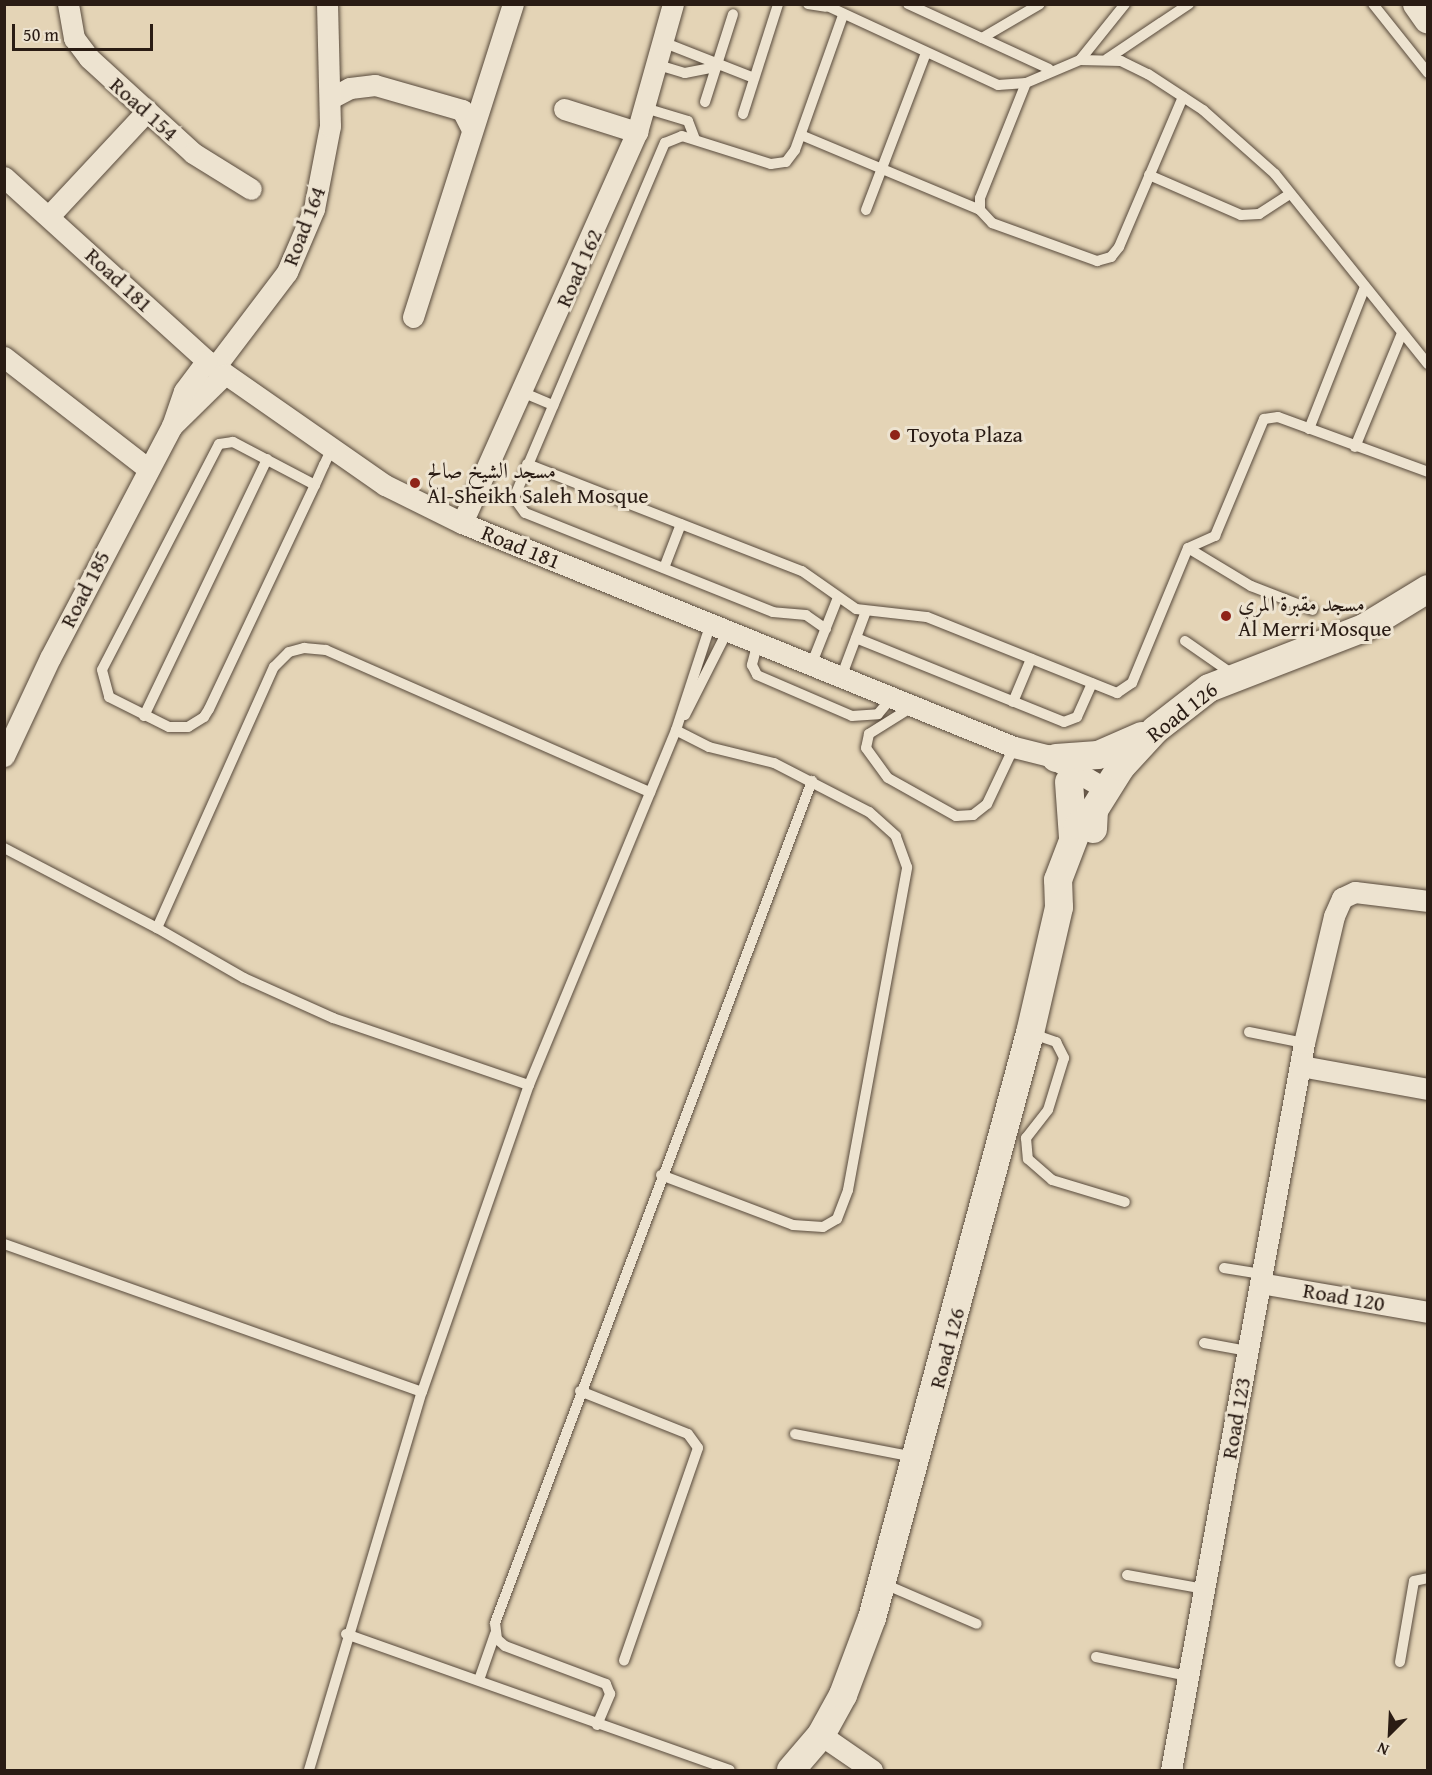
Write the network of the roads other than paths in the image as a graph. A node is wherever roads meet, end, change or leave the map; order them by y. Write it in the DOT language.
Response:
graph roads {
  1 [pos="68,4"];
  2 [pos="327,4"];
  3 [pos="513,4"];
  4 [pos="673,4"];
  5 [pos="778,4"];
  6 [pos="808,4"];
  7 [pos="908,4"];
  8 [pos="1040,4"];
  9 [pos="1125,4"];
  10 [pos="1189,4"];
  11 [pos="1373,4"];
  12 [pos="1417,4"];
  13 [pos="825,6"];
  14 [pos="733,14"];
  15 [pos="843,15"];
  16 [pos="1428,20"];
  17 [pos="982,38"];
  18 [pos="659,40"];
  19 [pos="926,53"];
  20 [pos="1107,58"];
  21 [pos="1080,60"];
  22 [pos="655,64"];
  23 [pos="716,67"];
  24 [pos="1049,69"];
  25 [pos="1428,73"];
  26 [pos="754,78"];
  27 [pos="1026,83"];
  28 [pos="1183,97"];
  29 [pos="331,98"];
  30 [pos="705,102"];
  31 [pos="645,108"];
  32 [pos="564,109"];
  33 [pos="147,111"];
  34 [pos="743,114"];
  35 [pos="472,130"];
  36 [pos="637,132"];
  37 [pos="801,135"];
  38 [pos="695,139"];
  39 [pos="882,169"];
  40 [pos="1149,175"];
  41 [pos="4,177"];
  42 [pos="251,189"];
  43 [pos="1290,194"];
  44 [pos="866,210"];
  45 [pos="980,210"];
  46 [pos="49,216"];
  47 [pos="1365,287"];
  48 [pos="413,317"];
  49 [pos="1402,333"];
  50 [pos="4,357"];
  51 [pos="1428,364"];
  52 [pos="216,367"];
  53 [pos="522,392"];
  54 [pos="552,405"];
  55 [pos="1309,429"];
  56 [pos="1355,447"];
  57 [pos="332,448"];
  58 [pos="267,459"];
  59 [pos="527,464"];
  60 [pos="147,468"];
  61 [pos="1428,472"];
  62 [pos="315,485"];
  63 [pos="462,523"];
  64 [pos="681,524"];
  65 [pos="1188,548"];
  66 [pos="664,568"];
  67 [pos="1428,589"];
  68 [pos="837,600"];
  69 [pos="1313,610"];
  70 [pos="866,611"];
  71 [pos="720,626"];
  72 [pos="826,629"];
  73 [pos="856,638"];
  74 [pos="1185,641"];
  75 [pos="758,642"];
  76 [pos="1031,659"];
  77 [pos="812,663"];
  78 [pos="842,675"];
  79 [pos="1234,675"];
  80 [pos="1092,683"];
  81 [pos="893,696"];
  82 [pos="1013,702"];
  83 [pos="915,705"];
  84 [pos="144,716"];
  85 [pos="676,730"];
  86 [pos="1155,730"];
  87 [pos="1014,747"];
  88 [pos="4,756"];
  89 [pos="1062,770"];
  90 [pos="812,781"];
  91 [pos="650,792"];
  92 [pos="1099,800"];
  93 [pos="1073,838"];
  94 [pos="4,848"];
  95 [pos="1428,901"];
  96 [pos="1059,907"];
  97 [pos="157,928"];
  98 [pos="1249,1032"];
  99 [pos="1030,1034"];
  100 [pos="1304,1043"];
  101 [pos="1301,1066"];
  102 [pos="529,1085"];
  103 [pos="1428,1089"];
  104 [pos="661,1175"];
  105 [pos="1125,1202"];
  106 [pos="4,1244"];
  107 [pos="1224,1268"];
  108 [pos="1261,1278"];
  109 [pos="1428,1312"];
  110 [pos="1204,1343"];
  111 [pos="1248,1351"];
  112 [pos="580,1391"];
  113 [pos="422,1392"];
  114 [pos="795,1434"];
  115 [pos="917,1458"];
  116 [pos="1127,1575"];
  117 [pos="1428,1578"];
  118 [pos="882,1583"];
  119 [pos="1204,1589"];
  120 [pos="977,1624"];
  121 [pos="346,1634"];
  122 [pos="495,1634"];
  123 [pos="1096,1657"];
  124 [pos="624,1661"];
  125 [pos="1400,1662"];
  126 [pos="1188,1676"];
  127 [pos="479,1680"];
  128 [pos="597,1725"];
  129 [pos="821,1735"];
  130 [pos="720,1769"];
  131 [pos="309,1770"];
  132 [pos="730,1770"];
  133 [pos="791,1770"];
  134 [pos="872,1770"];
  135 [pos="1171,1770"];
  1 -- 33 [label="street, Road 154"];
  2 -- 29 [label="street, Road 164"];
  3 -- 35 [label="street"];
  4 -- 18 [label="street, Road 162"];
  5 -- 26 [label="lane"];
  6 -- 13 [label="lane"];
  7 -- 17 [label="lane"];
  8 -- 17 [label="lane"];
  9 -- 21 [label="lane"];
  10 -- 20 [label="lane"];
  11 -- 25 [label="lane"];
  12 -- 16 [label="street"];
  13 -- 15 [label="lane"];
  14 -- 23 [label="lane"];
  15 -- 19 [label="lane"];
  15 -- 37 [label="lane"];
  17 -- 24 [label="lane"];
  18 -- 22 [label="street, Road 162"];
  18 -- 23 [label="lane"];
  19 -- 27 [label="lane"];
  19 -- 39 [label="lane"];
  20 -- 21 [label="lane"];
  20 -- 28 [label="lane"];
  21 -- 24 [label="lane"];
  22 -- 23 [label="lane"];
  22 -- 31 [label="street, Road 162"];
  23 -- 26 [label="lane"];
  23 -- 30 [label="lane"];
  24 -- 27 [label="lane"];
  26 -- 34 [label="lane"];
  27 -- 45 [label="lane"];
  28 -- 40 [label="lane"];
  28 -- 43 [label="lane"];
  29 -- 35 [label="street"];
  29 -- 52 [label="street, Road 164"];
  31 -- 36 [label="street, Road 162"];
  31 -- 38 [label="lane"];
  32 -- 36 [label="street"];
  33 -- 42 [label="street, Road 154"];
  33 -- 46 [label="street"];
  35 -- 48 [label="street"];
  36 -- 53 [label="street, Road 162"];
  37 -- 38 [label="lane"];
  37 -- 39 [label="lane"];
  38 -- 54 [label="lane"];
  39 -- 44 [label="lane"];
  39 -- 45 [label="lane"];
  40 -- 43 [label="lane"];
  40 -- 45 [label="lane"];
  41 -- 46 [label="street, Road 181"];
  43 -- 47 [label="lane"];
  46 -- 52 [label="street, Road 181"];
  47 -- 49 [label="lane"];
  47 -- 55 [label="lane"];
  49 -- 51 [label="lane"];
  49 -- 56 [label="lane"];
  50 -- 60 [label="street"];
  52 -- 57 [label="street, Road 181"];
  52 -- 60 [label="street, Road 185"];
  53 -- 54 [label="lane"];
  53 -- 63 [label="street, Road 162"];
  54 -- 59 [label="lane"];
  55 -- 56 [label="lane"];
  55 -- 65 [label="lane"];
  56 -- 61 [label="lane"];
  57 -- 62 [label="lane"];
  57 -- 63 [label="street, Road 181"];
  58 -- 62 [label="lane"];
  58 -- 84 [label="lane"];
  58 -- 84 [label="lane"];
  59 -- 64 [label="lane"];
  59 -- 66 [label="lane"];
  60 -- 88 [label="street, Road 185"];
  62 -- 84 [label="lane"];
  63 -- 71 [label="street, Road 181"];
  64 -- 66 [label="lane"];
  64 -- 68 [label="lane"];
  65 -- 69 [label="lane"];
  65 -- 80 [label="lane"];
  66 -- 72 [label="lane"];
  67 -- 79 [label="street, Road 126"];
  68 -- 70 [label="lane"];
  68 -- 72 [label="lane"];
  70 -- 73 [label="lane"];
  70 -- 76 [label="lane"];
  71 -- 75 [label="street, Road 181"];
  71 -- 85 [label="lane"];
  71 -- 85 [label="lane"];
  72 -- 77 [label="lane"];
  73 -- 78 [label="lane"];
  73 -- 82 [label="lane"];
  74 -- 79 [label="lane"];
  75 -- 77 [label="street, Road 181"];
  75 -- 81 [label="lane"];
  76 -- 80 [label="lane"];
  76 -- 82 [label="lane"];
  77 -- 78 [label="street, Road 181"];
  78 -- 81 [label="street, Road 181"];
  79 -- 86 [label="street, Road 126"];
  80 -- 82 [label="lane"];
  81 -- 83 [label="street, Road 181"];
  83 -- 87 [label="street, Road 181"];
  83 -- 87 [label="lane"];
  85 -- 90 [label="lane"];
  85 -- 91 [label="lane"];
  86 -- 89 [label="street"];
  86 -- 92 [label="street, Road 126"];
  87 -- 89 [label="street, Road 181"];
  89 -- 92 [label="street, Road 181"];
  89 -- 93 [label="street"];
  90 -- 104 [label="lane"];
  90 -- 104 [label="lane"];
  91 -- 97 [label="lane"];
  91 -- 102 [label="lane"];
  92 -- 93 [label="street, Road 126"];
  92 -- 96 [label="street, Road 126"];
  93 -- 96 [label="street, Road 126"];
  94 -- 97 [label="lane"];
  95 -- 100 [label="street, Road 123"];
  96 -- 99 [label="street, Road 126"];
  97 -- 102 [label="lane"];
  98 -- 100 [label="lane"];
  99 -- 105 [label="lane"];
  99 -- 115 [label="street, Road 126"];
  100 -- 101 [label="street, Road 123"];
  101 -- 103 [label="street"];
  101 -- 108 [label="street, Road 123"];
  102 -- 113 [label="lane"];
  104 -- 112 [label="lane"];
  106 -- 113 [label="lane"];
  107 -- 108 [label="lane"];
  108 -- 109 [label="street, Road 120"];
  108 -- 111 [label="street, Road 123"];
  110 -- 111 [label="lane"];
  111 -- 119 [label="street, Road 123"];
  112 -- 122 [label="lane"];
  112 -- 124 [label="lane"];
  113 -- 121 [label="lane"];
  114 -- 115 [label="lane"];
  115 -- 118 [label="street, Road 126"];
  116 -- 119 [label="lane"];
  117 -- 125 [label="lane"];
  118 -- 120 [label="lane"];
  118 -- 129 [label="street, Road 126"];
  119 -- 126 [label="street, Road 123"];
  121 -- 127 [label="lane"];
  121 -- 131 [label="lane"];
  122 -- 127 [label="lane"];
  122 -- 128 [label="lane"];
  123 -- 126 [label="lane"];
  126 -- 135 [label="street, Road 123"];
  127 -- 128 [label="lane"];
  128 -- 130 [label="lane"];
  129 -- 133 [label="street, Road 126"];
  129 -- 134 [label="street"];
  130 -- 132 [label="lane"];
}
